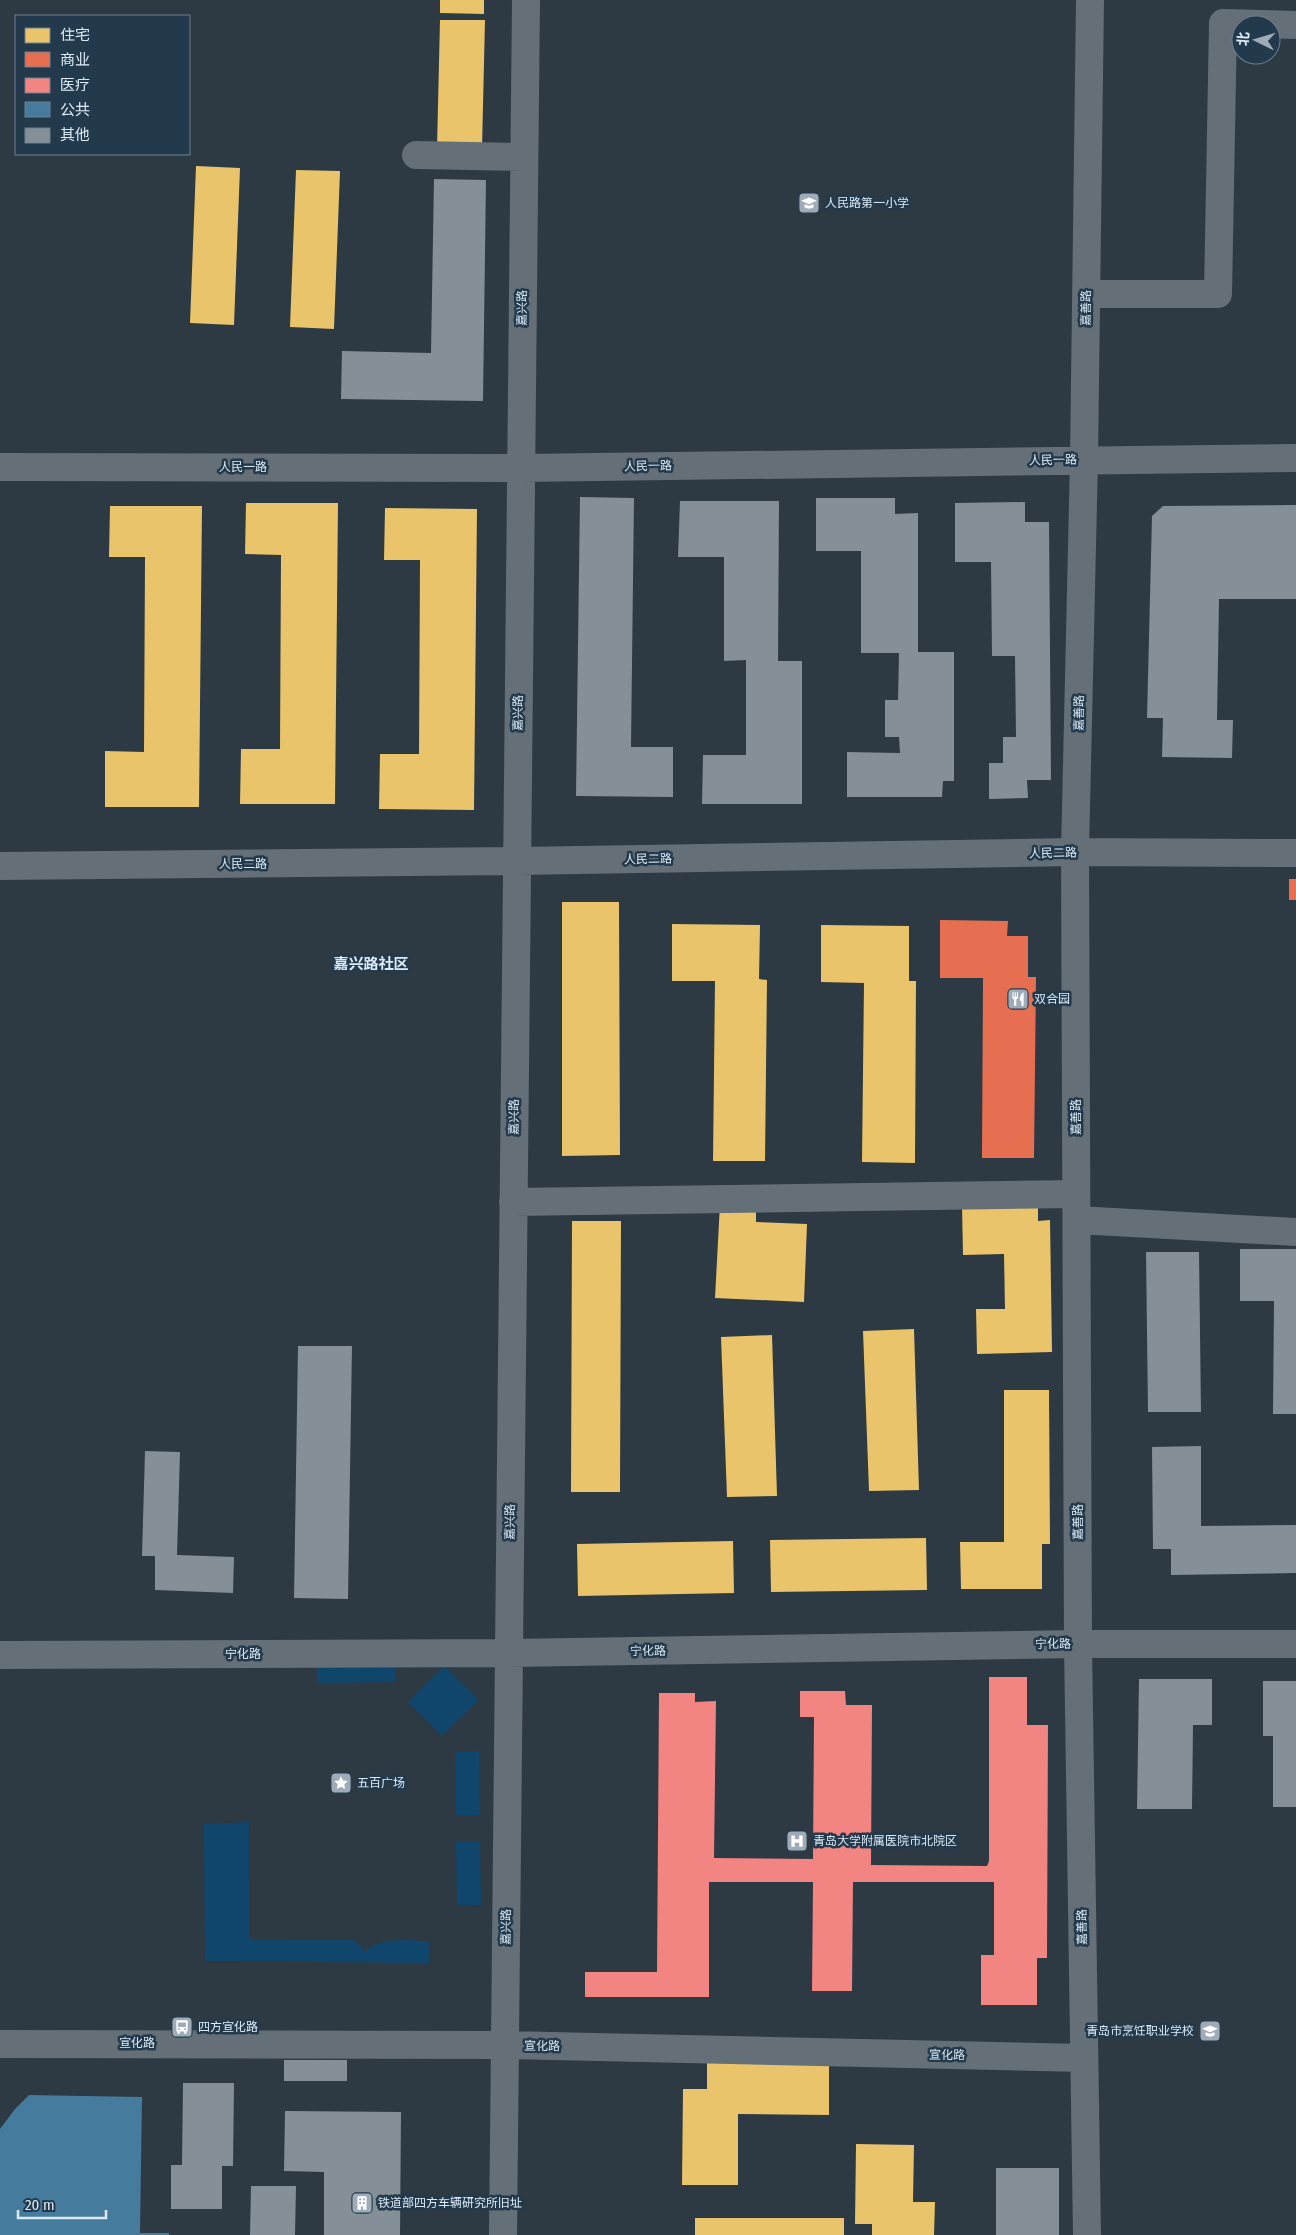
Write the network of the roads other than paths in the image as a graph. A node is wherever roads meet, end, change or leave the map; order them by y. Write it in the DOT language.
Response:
graph roads {
  1 [pos="526,0"];
  2 [pos="1090,0"];
  3 [pos="1296,25"];
  4 [pos="416,156"];
  5 [pos="524,157"];
  6 [pos="1086,294"];
  7 [pos="1296,458"];
  8 [pos="1084,459"];
  9 [pos="0,467"];
  10 [pos="521,468"];
  11 [pos="1075,852"];
  12 [pos="1296,853"];
  13 [pos="517,861"];
  14 [pos="0,866"];
  15 [pos="513,1202"];
  16 [pos="1076,1207"];
  17 [pos="1296,1232"];
  18 [pos="1078,1644"];
  19 [pos="1296,1644"];
  20 [pos="509,1653"];
  21 [pos="0,1655"];
  22 [pos="0,2044"];
  23 [pos="505,2045"];
  24 [pos="1084,2058"];
  25 [pos="503,2235"];
  26 [pos="1087,2235"];
  1 -- 5 [label="street, 嘉兴路"];
  2 -- 6 [label="street, 嘉善路"];
  3 -- 6 [label="street"];
  4 -- 5 [label="street"];
  5 -- 10 [label="street, 嘉兴路"];
  6 -- 8 [label="street, 嘉善路"];
  7 -- 8 [label="street, 人民一路"];
  8 -- 10 [label="street, 人民一路"];
  8 -- 11 [label="street, 嘉善路"];
  9 -- 10 [label="street, 人民一路"];
  10 -- 13 [label="street, 嘉兴路"];
  11 -- 12 [label="street, 人民二路"];
  11 -- 13 [label="street, 人民二路"];
  11 -- 16 [label="street, 嘉善路"];
  13 -- 14 [label="street, 人民二路"];
  13 -- 15 [label="street, 嘉兴路"];
  15 -- 16 [label="street"];
  15 -- 20 [label="street, 嘉兴路"];
  16 -- 17 [label="street"];
  16 -- 18 [label="street, 嘉善路"];
  18 -- 19 [label="street, 宁化路"];
  18 -- 20 [label="street, 宁化路"];
  18 -- 24 [label="street, 嘉善路"];
  20 -- 21 [label="street, 宁化路"];
  20 -- 23 [label="street, 嘉兴路"];
  22 -- 23 [label="street, 宣化路"];
  23 -- 24 [label="street, 宣化路"];
  23 -- 25 [label="street, 嘉兴路"];
  24 -- 26 [label="street, 嘉善路"];
}
